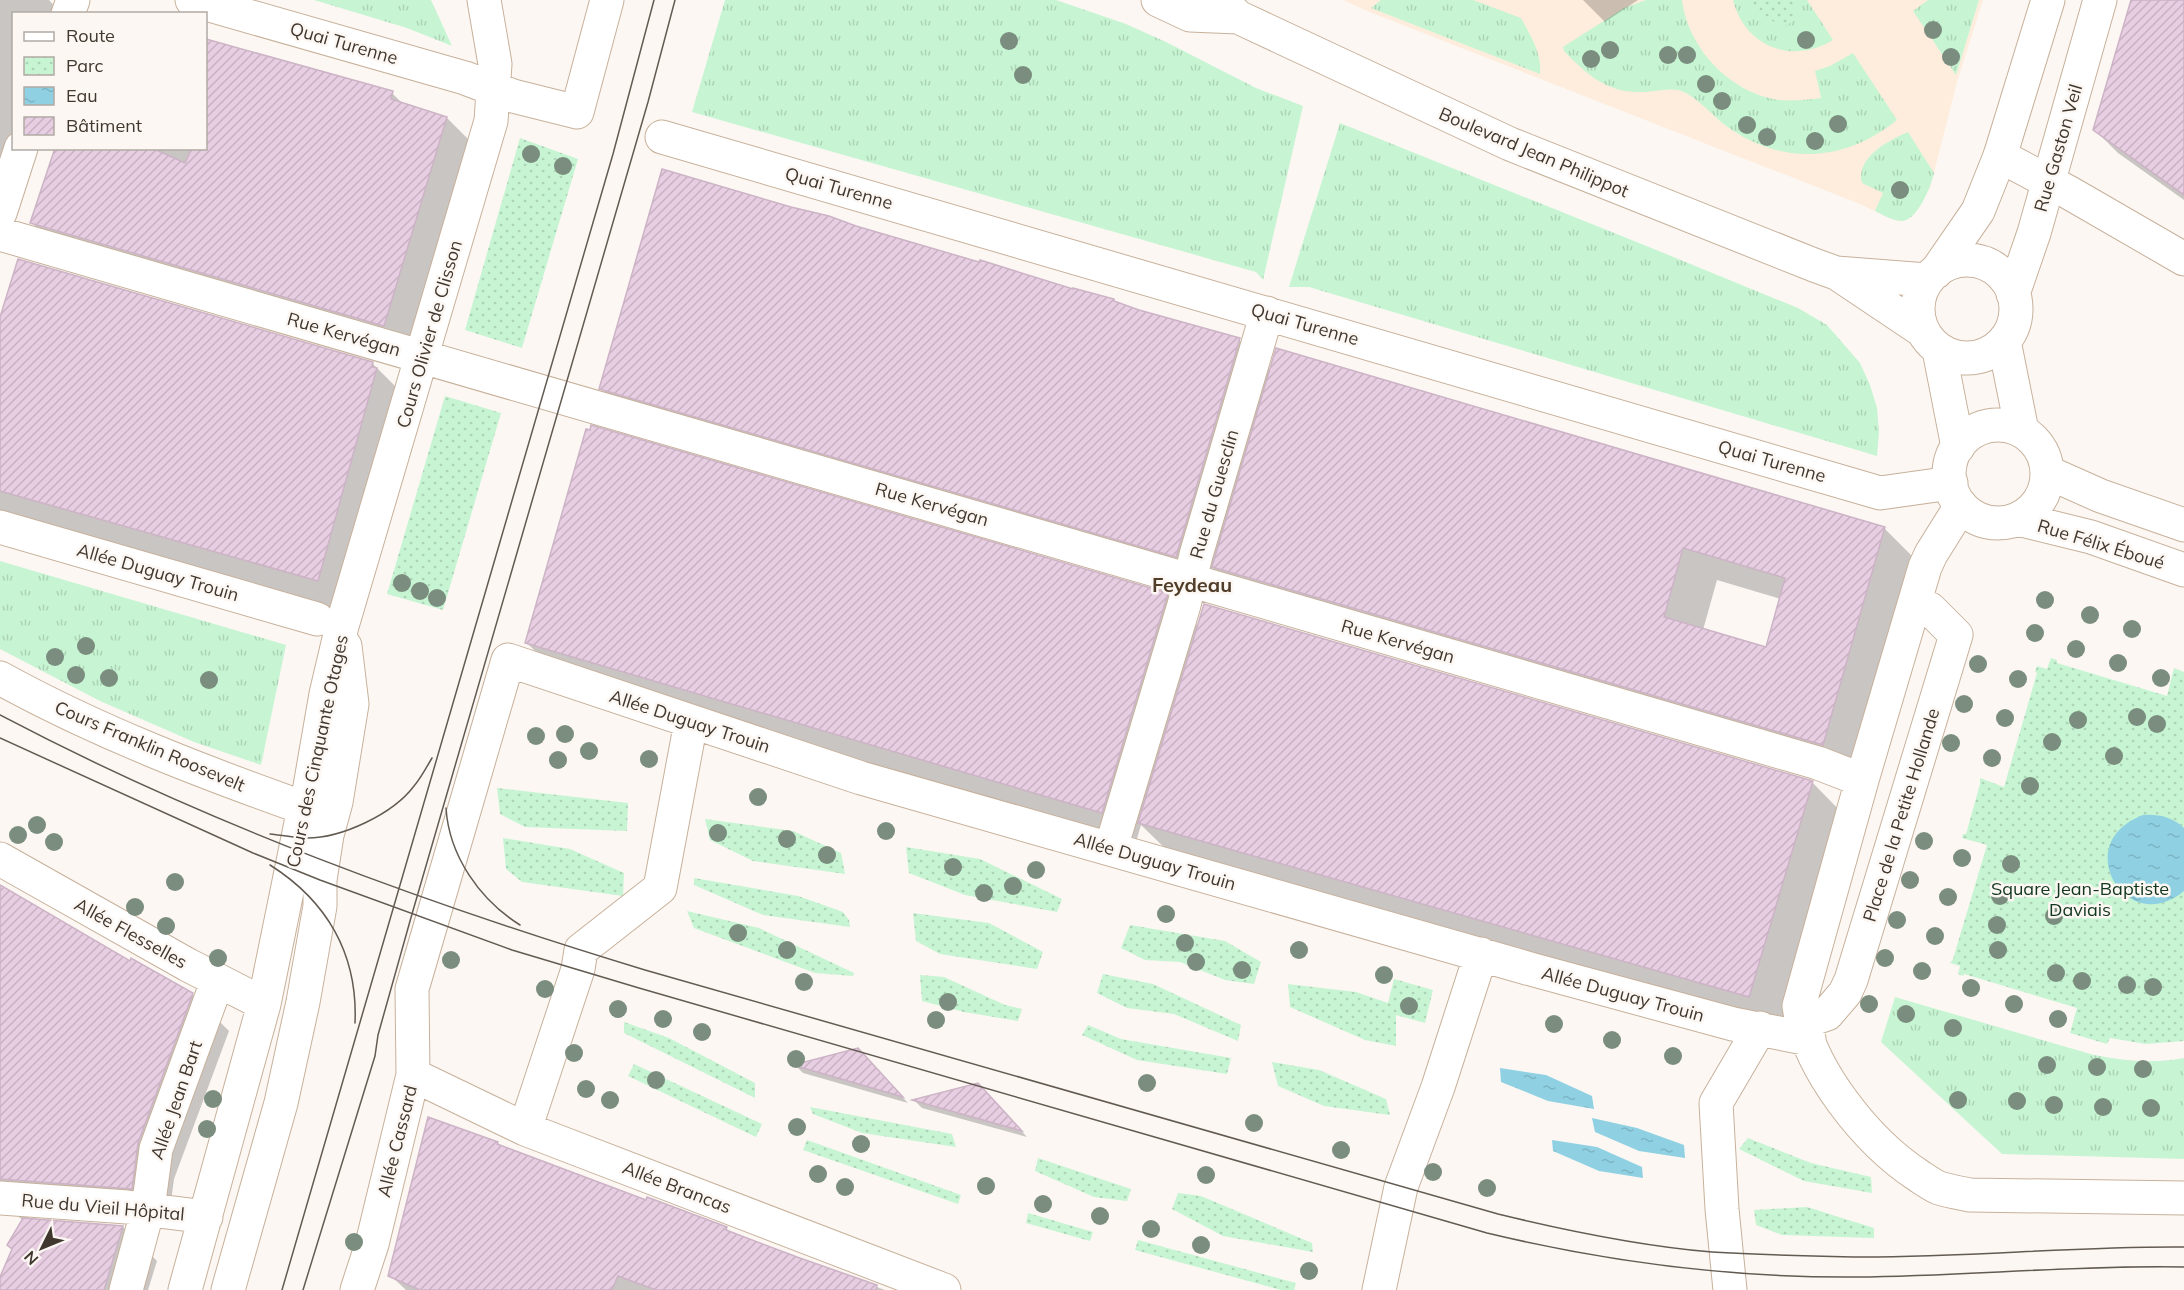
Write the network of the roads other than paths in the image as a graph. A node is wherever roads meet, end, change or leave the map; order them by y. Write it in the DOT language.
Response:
graph roads {
  1 [pos="192,0"];
  2 [pos="466,0"];
  3 [pos="484,0"];
  4 [pos="607,0"];
  5 [pos="1158,0"];
  6 [pos="2048,0"];
  7 [pos="2100,0"];
  8 [pos="1229,9"];
  9 [pos="491,39"];
  10 [pos="494,89"];
  11 [pos="662,137"];
  12 [pos="20,150"];
  13 [pos="2000,156"];
  14 [pos="2049,182"];
  15 [pos="0,213"];
  16 [pos="0,234"];
  17 [pos="2184,259"];
  18 [pos="1836,273"];
  19 [pos="1932,276"];
  20 [pos="2013,294"];
  21 [pos="1267,313"];
  22 [pos="1931,340"];
  23 [pos="2004,341"];
  24 [pos="422,356"];
  25 [pos="2022,431"];
  26 [pos="1958,447"];
  27 [pos="2047,472"];
  28 [pos="1956,494"];
  29 [pos="2018,519"];
  30 [pos="2184,525"];
  31 [pos="0,527"];
  32 [pos="2184,570"];
  33 [pos="1190,580"];
  34 [pos="1915,602"];
  35 [pos="329,622"];
  36 [pos="0,678"];
  37 [pos="691,722"];
  38 [pos="1862,780"];
  39 [pos="304,808"];
  40 [pos="1111,848"];
  41 [pos="0,859"];
  42 [pos="1481,954"];
  43 [pos="218,981"];
  44 [pos="412,989"];
  45 [pos="264,1004"];
  46 [pos="1760,1029"];
  47 [pos="1805,1031"];
  48 [pos="413,1075"];
  49 [pos="525,1129"];
  50 [pos="0,1198"];
  51 [pos="2184,1198"];
  52 [pos="147,1209"];
  53 [pos="206,1217"];
  54 [pos="126,1290"];
  55 [pos="185,1290"];
  56 [pos="228,1290"];
  57 [pos="357,1290"];
  58 [pos="944,1290"];
  59 [pos="1379,1290"];
  60 [pos="1730,1290"];
  1 -- 10 [label="street, Quai Turenne"];
  2 -- 9 [label="street, Cours Olivier de Clisson"];
  3 -- 9 [label="street, Cours Olivier de Clisson"];
  4 -- 10 [label="street, Quai Turenne"];
  5 -- 8 [label="street, Boulevard Jean Philippot"];
  6 -- 13 [label="street"];
  7 -- 14 [label="street, Rue Gaston Veil"];
  8 -- 18 [label="street, Boulevard Jean Philippot"];
  9 -- 10 [label="street, Cours Olivier de Clisson"];
  10 -- 24 [label="street, Cours Olivier de Clisson"];
  11 -- 21 [label="street, Quai Turenne"];
  12 -- 15 [label="street"];
  13 -- 14 [label="street"];
  13 -- 19 [label="street"];
  14 -- 17 [label="street"];
  14 -- 20 [label="street, Rue Gaston Veil"];
  16 -- 24 [label="street, Rue Kervégan"];
  18 -- 19 [label="street, Boulevard Jean Philippot"];
  18 -- 22 [label="street, Boulevard Jean Philippot"];
  19 -- 20 [label="street"];
  19 -- 22 [label="street"];
  20 -- 23 [label="street"];
  21 -- 28 [label="street, Quai Turenne"];
  21 -- 33 [label="street, Rue du Guesclin"];
  22 -- 23 [label="street"];
  22 -- 26 [label="street"];
  23 -- 25 [label="street"];
  24 -- 33 [label="street, Rue Kervégan"];
  24 -- 35 [label="street, Cours Olivier de Clisson"];
  25 -- 26 [label="street"];
  25 -- 27 [label="street"];
  26 -- 28 [label="street"];
  27 -- 29 [label="street"];
  27 -- 30 [label="street"];
  28 -- 29 [label="street"];
  28 -- 34 [label="street"];
  29 -- 32 [label="street, Rue Félix Éboué"];
  31 -- 35 [label="street, Allée Duguay Trouin"];
  33 -- 38 [label="street, Rue Kervégan"];
  33 -- 40 [label="street, Rue du Guesclin"];
  34 -- 38 [label="street"];
  34 -- 47 [label="street, Place de la Petite Hollande"];
  35 -- 39 [label="street, Cours des Cinquante Otages"];
  35 -- 56 [label="street, Cours des Cinquante Otages"];
  36 -- 39 [label="street, Cours Franklin Roosevelt"];
  37 -- 40 [label="street, Allée Duguay Trouin"];
  37 -- 44 [label="street, Allée Duguay Trouin"];
  37 -- 49 [label="street"];
  38 -- 47 [label="street"];
  39 -- 45 [label="street, Cours des Cinquante Otages"];
  40 -- 42 [label="street, Allée Duguay Trouin"];
  41 -- 43 [label="street, Allée Flesselles"];
  42 -- 46 [label="street, Allée Duguay Trouin"];
  42 -- 59 [label="street"];
  43 -- 45 [label="street, Allée Flesselles"];
  43 -- 52 [label="street, Allée Jean Bart"];
  44 -- 48 [label="street, Allée Cassard"];
  45 -- 53 [label="street, Cours des Cinquante Otages"];
  46 -- 47 [label="street, Allée Duguay Trouin"];
  46 -- 60 [label="street"];
  47 -- 51 [label="street"];
  48 -- 49 [label="street, Allée Brancas"];
  48 -- 57 [label="street, Allée Cassard"];
  49 -- 58 [label="street, Allée Brancas"];
  50 -- 52 [label="street, Rue du Vieil Hôpital"];
  52 -- 53 [label="street, Rue du Vieil Hôpital"];
  52 -- 54 [label="street, Allée Jean Bart"];
  53 -- 55 [label="street, Cours des Cinquante Otages"];
}
